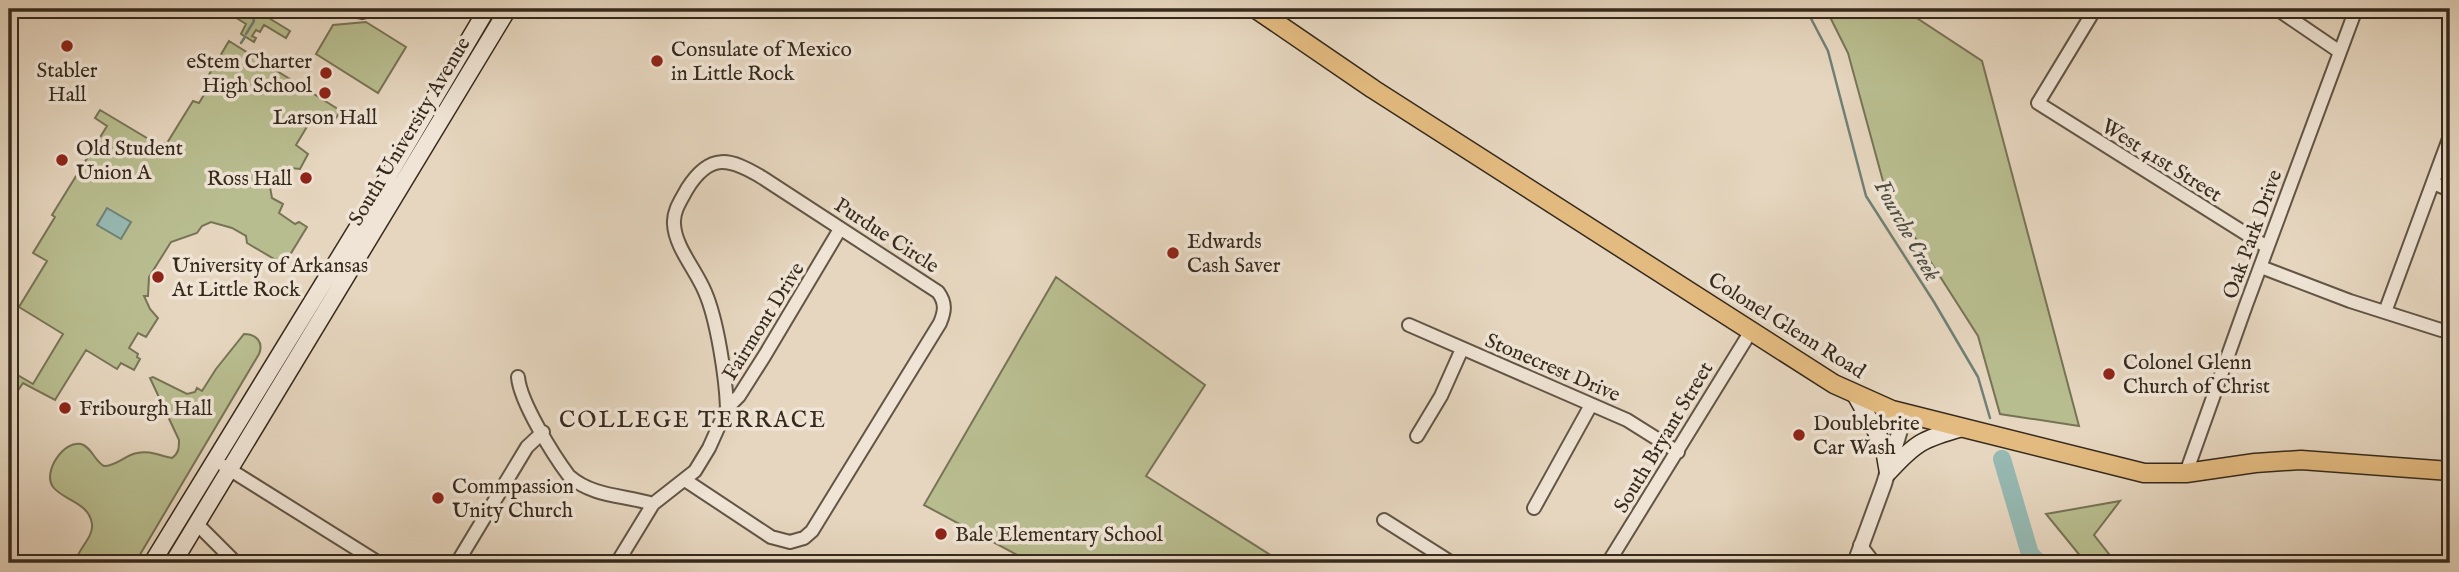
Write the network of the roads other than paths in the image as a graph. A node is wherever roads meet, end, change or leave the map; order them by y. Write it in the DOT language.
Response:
graph roads {
  1 [pos="348,9"];
  2 [pos="373,9"];
  3 [pos="487,9"];
  4 [pos="508,9"];
  5 [pos="1256,9"];
  6 [pos="2095,9"];
  7 [pos="2277,9"];
  8 [pos="2356,9"];
  9 [pos="2340,52"];
  10 [pos="2450,136"];
  11 [pos="2433,183"];
  12 [pos="2450,190"];
  13 [pos="841,229"];
  14 [pos="2267,247"];
  15 [pos="2261,267"];
  16 [pos="2385,312"];
  17 [pos="1409,325"];
  18 [pos="2441,330"];
  19 [pos="1751,331"];
  20 [pos="1462,349"];
  21 [pos="519,377"];
  22 [pos="1856,396"];
  23 [pos="1591,405"];
  24 [pos="727,408"];
  25 [pos="1905,413"];
  26 [pos="1962,428"];
  27 [pos="542,432"];
  28 [pos="1417,436"];
  29 [pos="1678,452"];
  30 [pos="222,465"];
  31 [pos="2450,471"];
  32 [pos="1888,472"];
  33 [pos="2186,473"];
  34 [pos="685,480"];
  35 [pos="653,504"];
  36 [pos="1534,508"];
  37 [pos="1384,520"];
  38 [pos="196,523"];
  39 [pos="1860,545"];
  40 [pos="152,563"];
  41 [pos="173,563"];
  42 [pos="236,563"];
  43 [pos="379,563"];
  44 [pos="457,563"];
  45 [pos="617,563"];
  46 [pos="1452,563"];
  47 [pos="1608,563"];
  48 [pos="1855,563"];
  49 [pos="1874,563"];
  1 -- 2 [label="street"];
  3 -- 30 [label="main road, South University Avenue"];
  4 -- 30 [label="main road, South University Avenue"];
  5 -- 19 [label="main road, Colonel Glenn Road"];
  6 -- 14 [label="street, West 41st Street"];
  7 -- 9 [label="street"];
  8 -- 9 [label="street, Oak Park Drive"];
  9 -- 14 [label="street, Oak Park Drive"];
  10 -- 11 [label="street"];
  11 -- 12 [label="street"];
  11 -- 16 [label="street"];
  13 -- 24 [label="street, Fairmont Drive"];
  13 -- 24 [label="street, Purdue Circle"];
  13 -- 34 [label="street, Purdue Circle"];
  14 -- 15 [label="street, Oak Park Drive"];
  15 -- 16 [label="street"];
  15 -- 33 [label="street, Oak Park Drive"];
  16 -- 18 [label="street"];
  17 -- 20 [label="street, Stonecrest Drive"];
  19 -- 22 [label="main road, Colonel Glenn Road"];
  19 -- 29 [label="street, South Bryant Street"];
  20 -- 23 [label="street, Stonecrest Drive"];
  20 -- 28 [label="street"];
  21 -- 27 [label="street"];
  22 -- 25 [label="main road, Colonel Glenn Road"];
  22 -- 32 [label="main road"];
  23 -- 29 [label="street, Stonecrest Drive"];
  23 -- 36 [label="street"];
  24 -- 34 [label="street, Fairmont Drive"];
  25 -- 26 [label="main road, Colonel Glenn Road"];
  25 -- 32 [label="street"];
  26 -- 32 [label="main road"];
  26 -- 33 [label="main road, Colonel Glenn Road"];
  27 -- 35 [label="street"];
  27 -- 44 [label="street"];
  29 -- 47 [label="street, South Bryant Street"];
  30 -- 38 [label="main road, South University Avenue"];
  30 -- 40 [label="main road, South University Avenue"];
  30 -- 43 [label="street"];
  31 -- 33 [label="main road, Colonel Glenn Road"];
  32 -- 39 [label="street"];
  34 -- 35 [label="street, Fairmont Drive"];
  35 -- 45 [label="street, Fairmont Drive"];
  37 -- 46 [label="street"];
  38 -- 41 [label="main road, South University Avenue"];
  38 -- 42 [label="street"];
  39 -- 48 [label="street"];
  39 -- 49 [label="street"];
}
